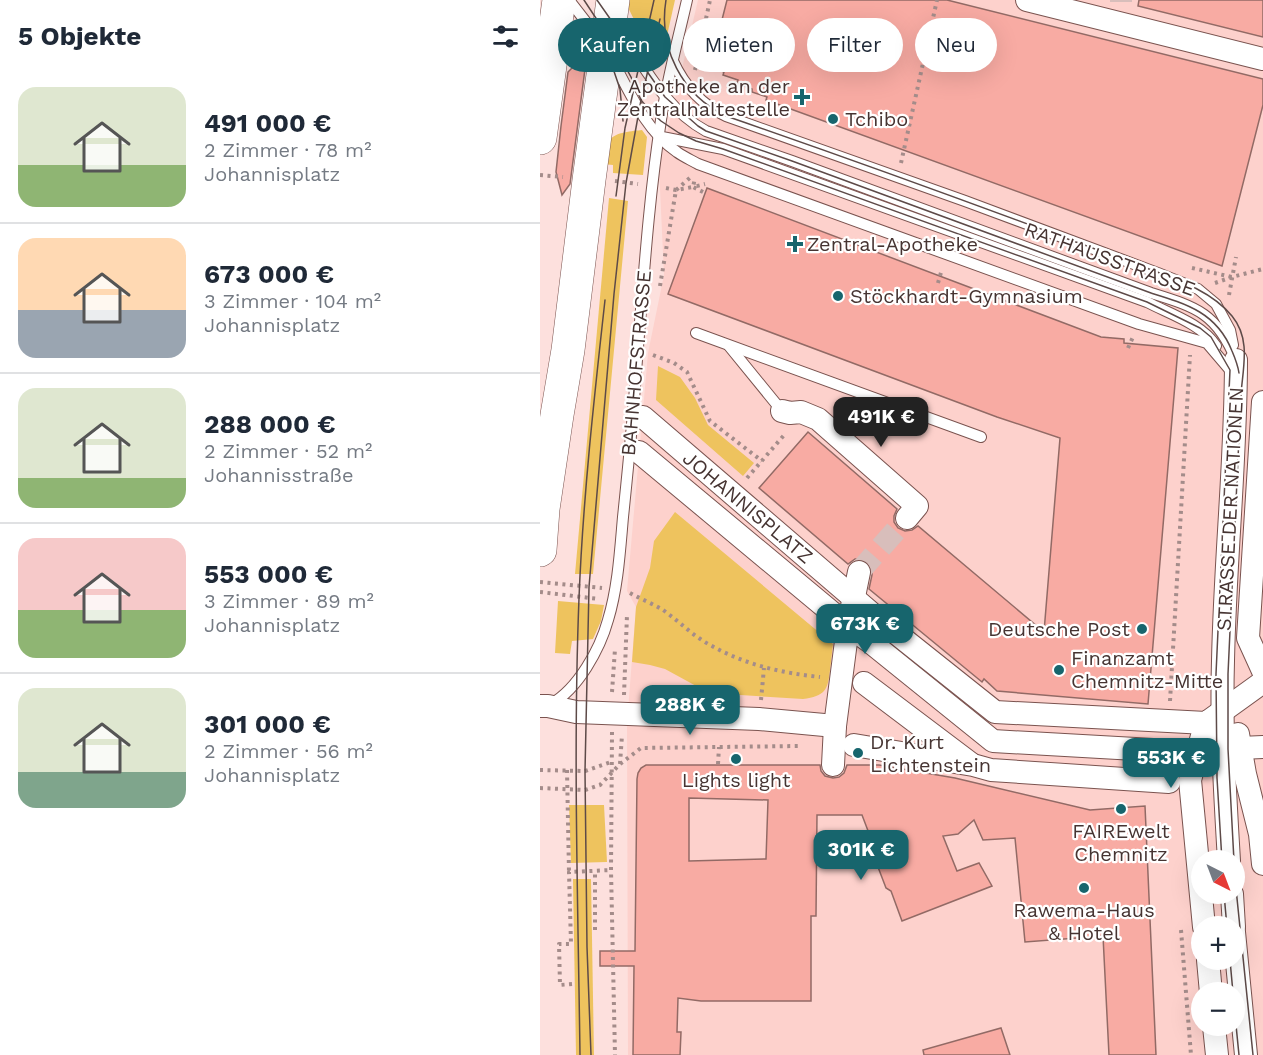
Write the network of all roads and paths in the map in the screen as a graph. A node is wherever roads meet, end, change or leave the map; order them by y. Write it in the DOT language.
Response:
graph roads {
  1 [pos="559,0"];
  2 [pos="569,0"];
  3 [pos="687,0"];
  4 [pos="710,0"];
  5 [pos="937,0"];
  6 [pos="1027,0"];
  7 [pos="607,18"];
  8 [pos="1263,59"];
  9 [pos="673,61"];
  10 [pos="602,72"];
  11 [pos="626,72"];
  12 [pos="647,72"];
  13 [pos="693,77"];
  14 [pos="665,97"];
  15 [pos="659,136"];
  16 [pos="540,138"];
  17 [pos="900,166"];
  18 [pos="696,173"];
  19 [pos="714,182"];
  20 [pos="703,192"];
  21 [pos="660,287"];
  22 [pos="696,333"];
  23 [pos="728,346"];
  24 [pos="648,353"];
  25 [pos="1190,355"];
  26 [pos="1234,371"];
  27 [pos="1263,402"];
  28 [pos="793,412"];
  29 [pos="643,417"];
  30 [pos="981,437"];
  31 [pos="639,452"];
  32 [pos="762,461"];
  33 [pos="749,476"];
  34 [pos="907,518"];
  35 [pos="540,550"];
  36 [pos="859,572"];
  37 [pos="540,582"];
  38 [pos="616,590"];
  39 [pos="540,592"];
  40 [pos="853,597"];
  41 [pos="627,602"];
  42 [pos="627,613"];
  43 [pos="608,621"];
  44 [pos="848,626"];
  45 [pos="764,668"];
  46 [pos="1262,670"];
  47 [pos="842,679"];
  48 [pos="864,683"];
  49 [pos="544,706"];
  50 [pos="995,712"];
  51 [pos="618,713"];
  52 [pos="1220,713"];
  53 [pos="759,719"];
  54 [pos="1169,722"];
  55 [pos="993,741"];
  56 [pos="839,746"];
  57 [pos="719,747"];
  58 [pos="1263,747"];
  59 [pos="1231,749"];
  60 [pos="1199,750"];
  61 [pos="611,762"];
  62 [pos="620,764"];
  63 [pos="718,765"];
  64 [pos="982,768"];
  65 [pos="540,770"];
  66 [pos="567,771"];
  67 [pos="611,774"];
  68 [pos="1169,782"];
  69 [pos="540,788"];
  70 [pos="567,790"];
  71 [pos="1229,850"];
  72 [pos="1263,864"];
  73 [pos="611,870"];
  74 [pos="595,871"];
  75 [pos="569,872"];
  76 [pos="1203,916"];
  77 [pos="595,930"];
  78 [pos="1238,970"];
  79 [pos="572,984"];
  80 [pos="1215,1036"];
  81 [pos="615,1055"];
  82 [pos="1217,1055"];
  83 [pos="1246,1055"];
  1 -- 16 [label="main road"];
  2 -- 7 [label="lane"];
  3 -- 9 [label="lane, BAHNHOFSTRASSE"];
  4 -- 13 [label="path"];
  5 -- 17 [label="path"];
  6 -- 8 [label="street"];
  9 -- 14 [label="lane, BAHNHOFSTRASSE"];
  9 -- 26 [label="lane, RATHAUSSTRASSE"];
  10 -- 35 [label="main road"];
  11 -- 15 [label="lane"];
  12 -- 14 [label="lane, RATHAUSSTRASSE"];
  14 -- 15 [label="lane, BAHNHOFSTRASSE"];
  14 -- 26 [label="lane, RATHAUSSTRASSE"];
  15 -- 26 [label="lane"];
  15 -- 26 [label="lane, RATHAUSSTRASSE"];
  15 -- 38 [label="lane, BAHNHOFSTRASSE"];
  18 -- 21 [label="path"];
  19 -- 20 [label="path"];
  22 -- 23 [label="lane"];
  23 -- 28 [label="lane"];
  23 -- 30 [label="lane"];
  24 -- 32 [label="path"];
  25 -- 54 [label="path"];
  26 -- 52 [label="street, STRASSE DER NATIONEN"];
  27 -- 46 [label="street, STRASSE DER NATIONEN"];
  28 -- 32 [label="path"];
  28 -- 34 [label="street"];
  29 -- 40 [label="street, JOHANNISPLATZ"];
  31 -- 44 [label="street, JOHANNISPLATZ"];
  32 -- 33 [label="path"];
  36 -- 40 [label="street"];
  37 -- 38 [label="path"];
  38 -- 43 [label="lane, BAHNHOFSTRASSE"];
  39 -- 43 [label="path"];
  40 -- 44 [label="street"];
  40 -- 50 [label="street, JOHANNISPLATZ"];
  41 -- 45 [label="path"];
  42 -- 51 [label="path"];
  43 -- 49 [label="lane, BAHNHOFSTRASSE"];
  43 -- 51 [label="path"];
  44 -- 47 [label="street"];
  44 -- 55 [label="street, JOHANNISPLATZ"];
  45 -- 47 [label="path"];
  45 -- 53 [label="path"];
  46 -- 52 [label="street"];
  47 -- 56 [label="street"];
  48 -- 64 [label="street"];
  49 -- 51 [label="street"];
  50 -- 54 [label="street"];
  50 -- 55 [label="street"];
  51 -- 53 [label="street"];
  51 -- 61 [label="path"];
  51 -- 62 [label="path"];
  52 -- 54 [label="street"];
  52 -- 59 [label="street, STRASSE DER NATIONEN"];
  52 -- 60 [label="street, STRASSE DER NATIONEN"];
  53 -- 56 [label="street"];
  55 -- 60 [label="street"];
  55 -- 64 [label="street"];
  56 -- 57 [label="path"];
  56 -- 64 [label="street"];
  57 -- 62 [label="path"];
  57 -- 63 [label="path"];
  58 -- 59 [label="street"];
  59 -- 60 [label="street"];
  59 -- 71 [label="street, STRASSE DER NATIONEN"];
  59 -- 72 [label="street, STRASSE DER NATIONEN"];
  60 -- 76 [label="street, STRASSE DER NATIONEN"];
  61 -- 66 [label="path"];
  61 -- 67 [label="path"];
  62 -- 67 [label="path"];
  64 -- 68 [label="street"];
  65 -- 66 [label="path"];
  66 -- 70 [label="path"];
  67 -- 70 [label="path"];
  67 -- 73 [label="path"];
  69 -- 70 [label="path"];
  70 -- 75 [label="path"];
  73 -- 74 [label="path"];
  73 -- 81 [label="path"];
  74 -- 75 [label="path"];
  74 -- 77 [label="path"];
  75 -- 79 [label="path"];
  78 -- 83 [label="street"];
  80 -- 82 [label="street"];
}
